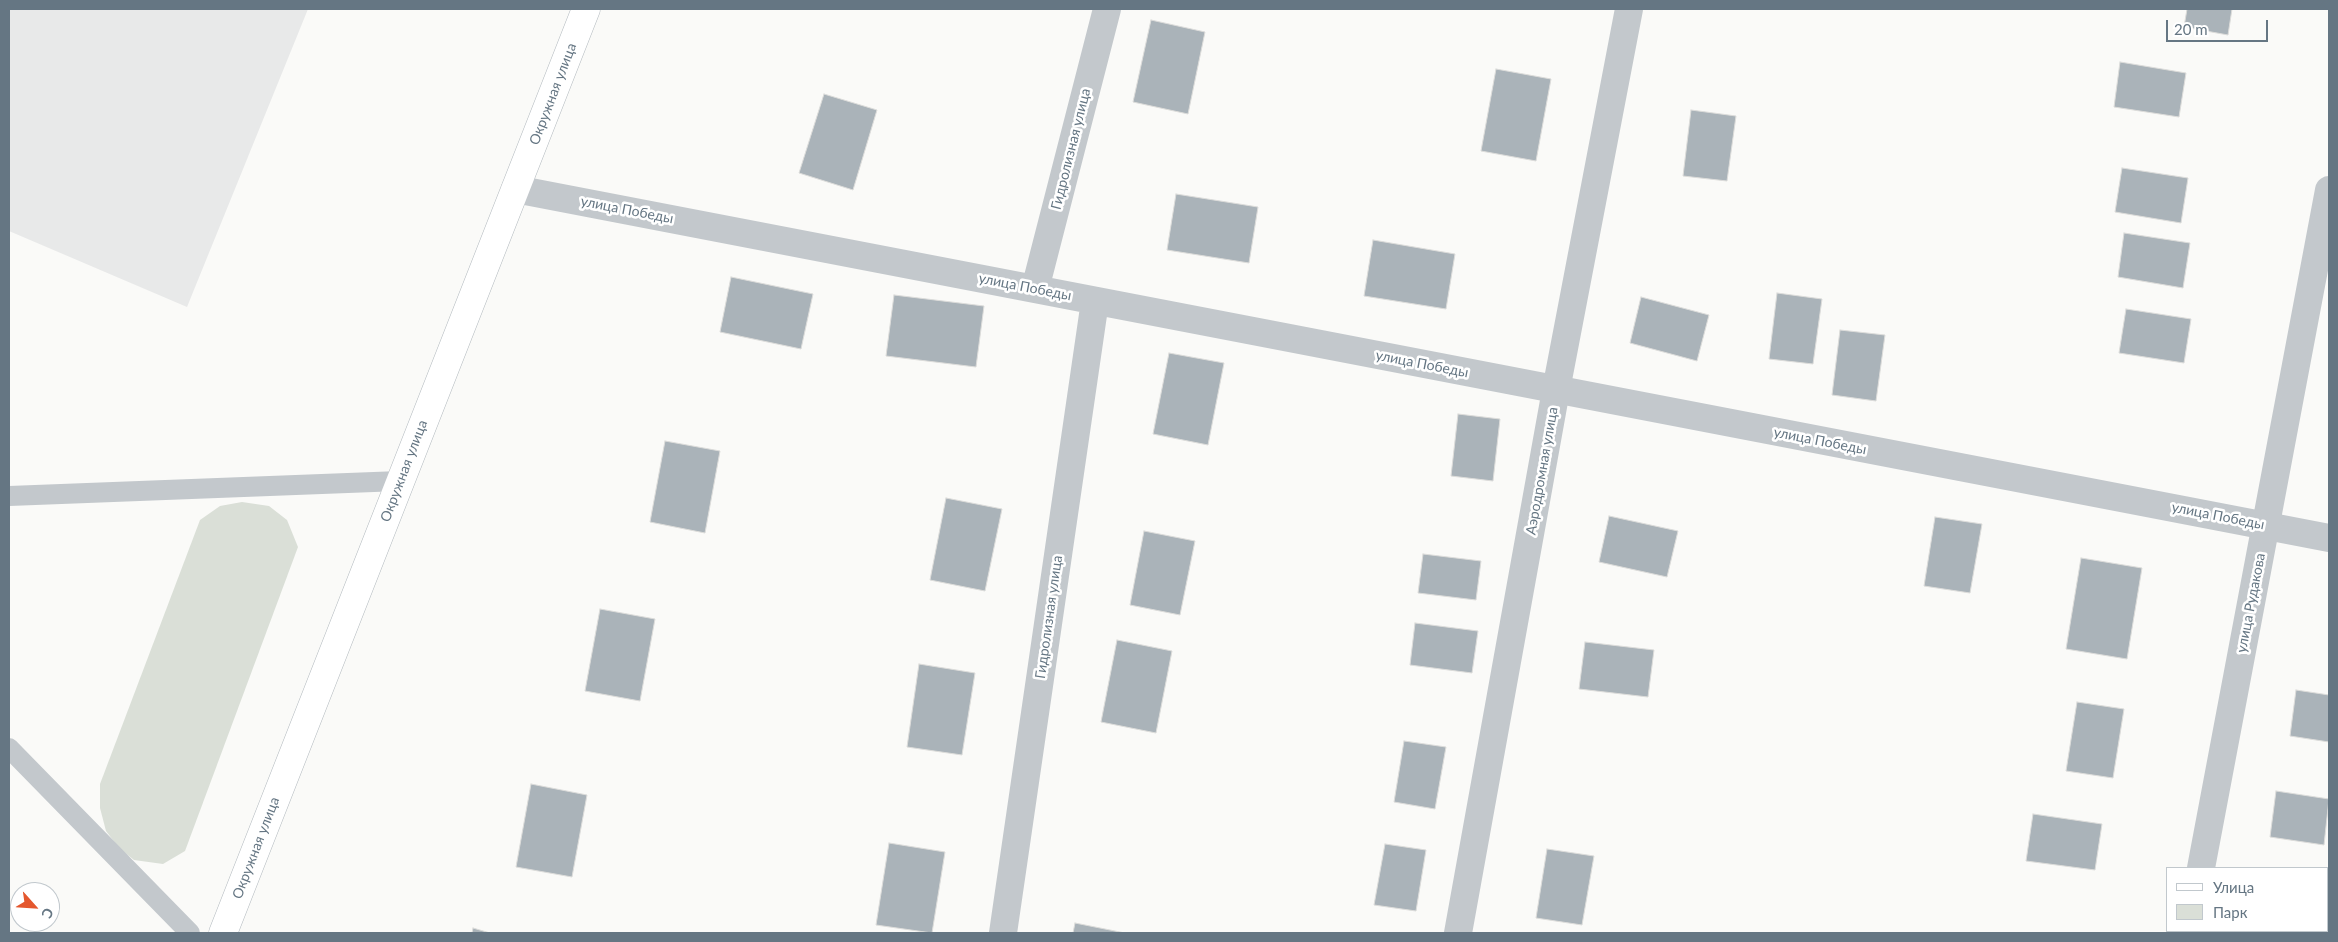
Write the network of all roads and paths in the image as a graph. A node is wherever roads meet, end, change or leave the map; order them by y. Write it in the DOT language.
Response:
graph roads {
  1 [pos="586,9"];
  2 [pos="1107,9"];
  3 [pos="1629,9"];
  4 [pos="515,189"];
  5 [pos="2329,190"];
  6 [pos="1035,289"];
  7 [pos="1095,301"];
  8 [pos="1556,390"];
  9 [pos="400,481"];
  10 [pos="9,496"];
  11 [pos="2266,526"];
  12 [pos="2329,538"];
  13 [pos="9,748"];
  14 [pos="2201,867"];
  15 [pos="190,933"];
  16 [pos="223,933"];
  17 [pos="1003,933"];
  18 [pos="1458,933"];
  1 -- 4 [label="main road, Окружная улица"];
  2 -- 6 [label="street, Гидролизная улица"];
  3 -- 8 [label="street, Аэродромная улица"];
  4 -- 6 [label="street, улица Победы"];
  4 -- 9 [label="main road, Окружная улица"];
  5 -- 11 [label="street, улица Рудакова"];
  6 -- 7 [label="street, улица Победы"];
  7 -- 8 [label="street, улица Победы"];
  7 -- 17 [label="street, Гидролизная улица"];
  8 -- 11 [label="street, улица Победы"];
  8 -- 18 [label="street, Аэродромная улица"];
  9 -- 10 [label="lane"];
  9 -- 16 [label="main road, Окружная улица"];
  11 -- 12 [label="street, улица Победы"];
  11 -- 14 [label="street, улица Рудакова"];
  13 -- 15 [label="lane"];
}
